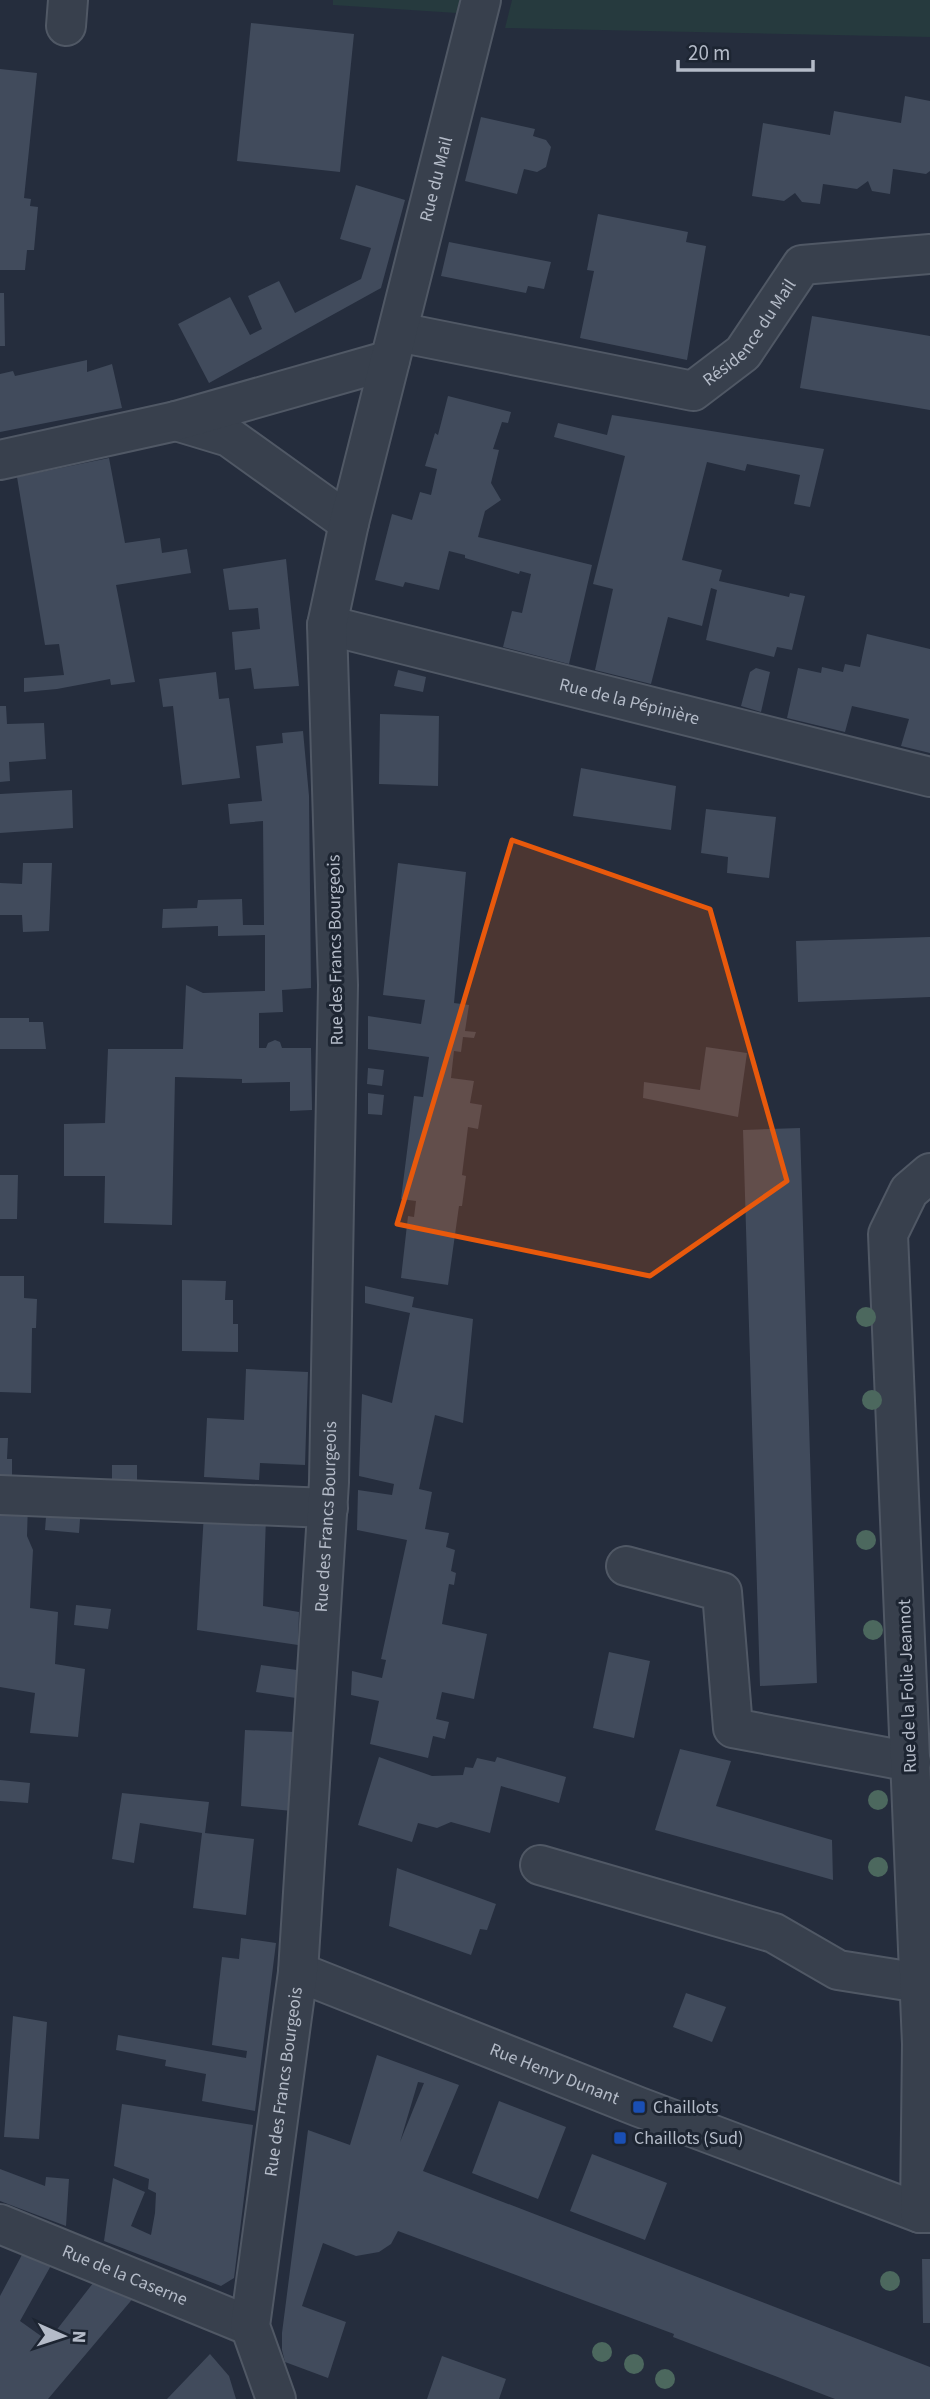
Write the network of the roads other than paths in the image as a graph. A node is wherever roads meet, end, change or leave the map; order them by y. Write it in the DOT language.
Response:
graph roads {
  1 [pos="481,0"];
  2 [pos="930,254"];
  3 [pos="394,346"];
  4 [pos="176,421"];
  5 [pos="0,460"];
  6 [pos="349,523"];
  7 [pos="327,625"];
  8 [pos="930,777"];
  9 [pos="930,1173"];
  10 [pos="0,1495"];
  11 [pos="328,1508"];
  12 [pos="626,1566"];
  13 [pos="911,1762"];
  14 [pos="540,1865"];
  15 [pos="298,1972"];
  16 [pos="924,2002"];
  17 [pos="925,2213"];
  18 [pos="0,2224"];
  19 [pos="250,2326"];
  20 [pos="276,2399"];
  1 -- 3 [label="street, Rue du Mail"];
  2 -- 3 [label="street, Résidence du Mail"];
  3 -- 4 [label="street"];
  3 -- 6 [label="street, Rue du Mail"];
  4 -- 5 [label="street"];
  4 -- 6 [label="street"];
  6 -- 7 [label="street, Rue du Mail"];
  7 -- 8 [label="street, Rue de la Pépinière"];
  7 -- 11 [label="street, Rue des Francs Bourgeois"];
  9 -- 13 [label="street, Rue de la Folie Jeannot"];
  10 -- 11 [label="street"];
  11 -- 15 [label="street, Rue des Francs Bourgeois"];
  12 -- 13 [label="street"];
  13 -- 16 [label="street, Rue de la Folie Jeannot"];
  14 -- 16 [label="street"];
  15 -- 17 [label="street, Rue Henry Dunant"];
  15 -- 19 [label="street, Rue des Francs Bourgeois"];
  16 -- 17 [label="street, Rue de la Folie Jeannot"];
  18 -- 19 [label="street, Rue de la Caserne"];
  19 -- 20 [label="street, Rue des Francs Bourgeois"];
}
